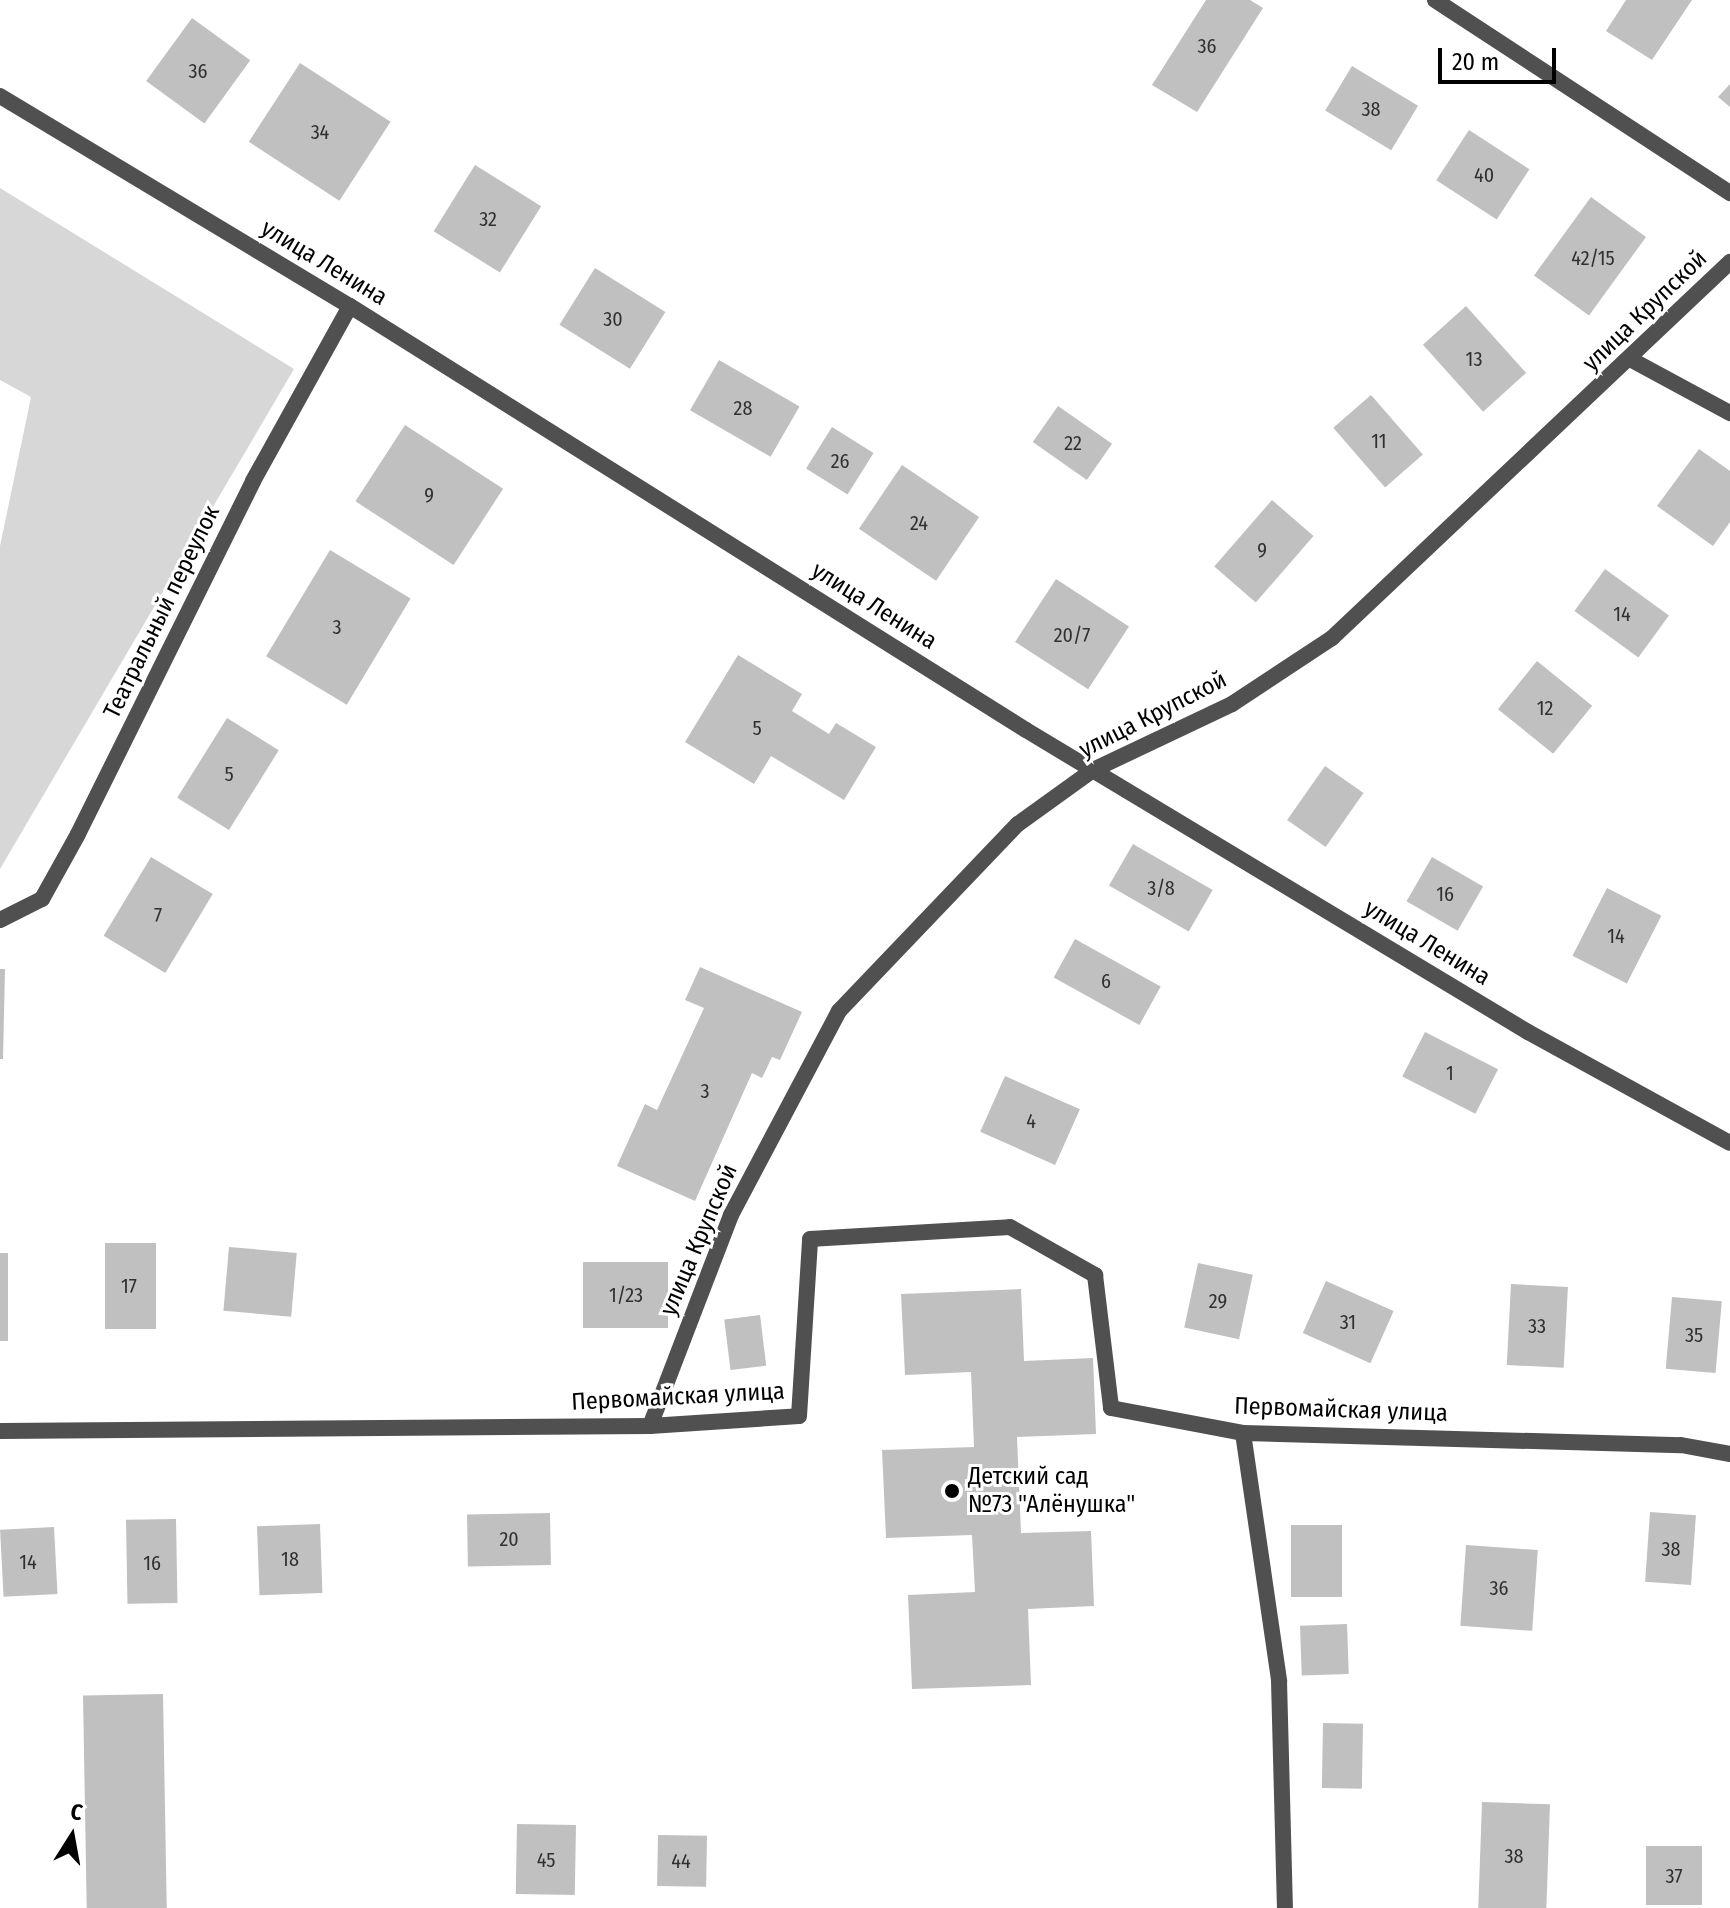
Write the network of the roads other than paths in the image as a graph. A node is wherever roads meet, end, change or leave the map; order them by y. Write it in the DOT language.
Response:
graph roads {
  1 [pos="1435,0"];
  2 [pos="0,96"];
  3 [pos="1730,193"];
  4 [pos="1730,262"];
  5 [pos="350,306"];
  6 [pos="1630,359"];
  7 [pos="1730,413"];
  8 [pos="1093,770"];
  9 [pos="0,920"];
  10 [pos="1730,1143"];
  11 [pos="650,1426"];
  12 [pos="0,1431"];
  13 [pos="1243,1433"];
  14 [pos="1730,1454"];
  15 [pos="1285,1908"];
  1 -- 3 [label="street"];
  2 -- 5 [label="street, улица Ленина"];
  4 -- 6 [label="street, улица Крупской"];
  5 -- 8 [label="street, улица Ленина"];
  5 -- 9 [label="street, Театральный переулок"];
  6 -- 7 [label="street"];
  6 -- 8 [label="street, улица Крупской"];
  8 -- 10 [label="street, улица Ленина"];
  8 -- 11 [label="street, улица Крупской"];
  11 -- 12 [label="street, Первомайская улица"];
  11 -- 13 [label="street, Первомайская улица"];
  13 -- 14 [label="street, Первомайская улица"];
  13 -- 15 [label="street"];
}
